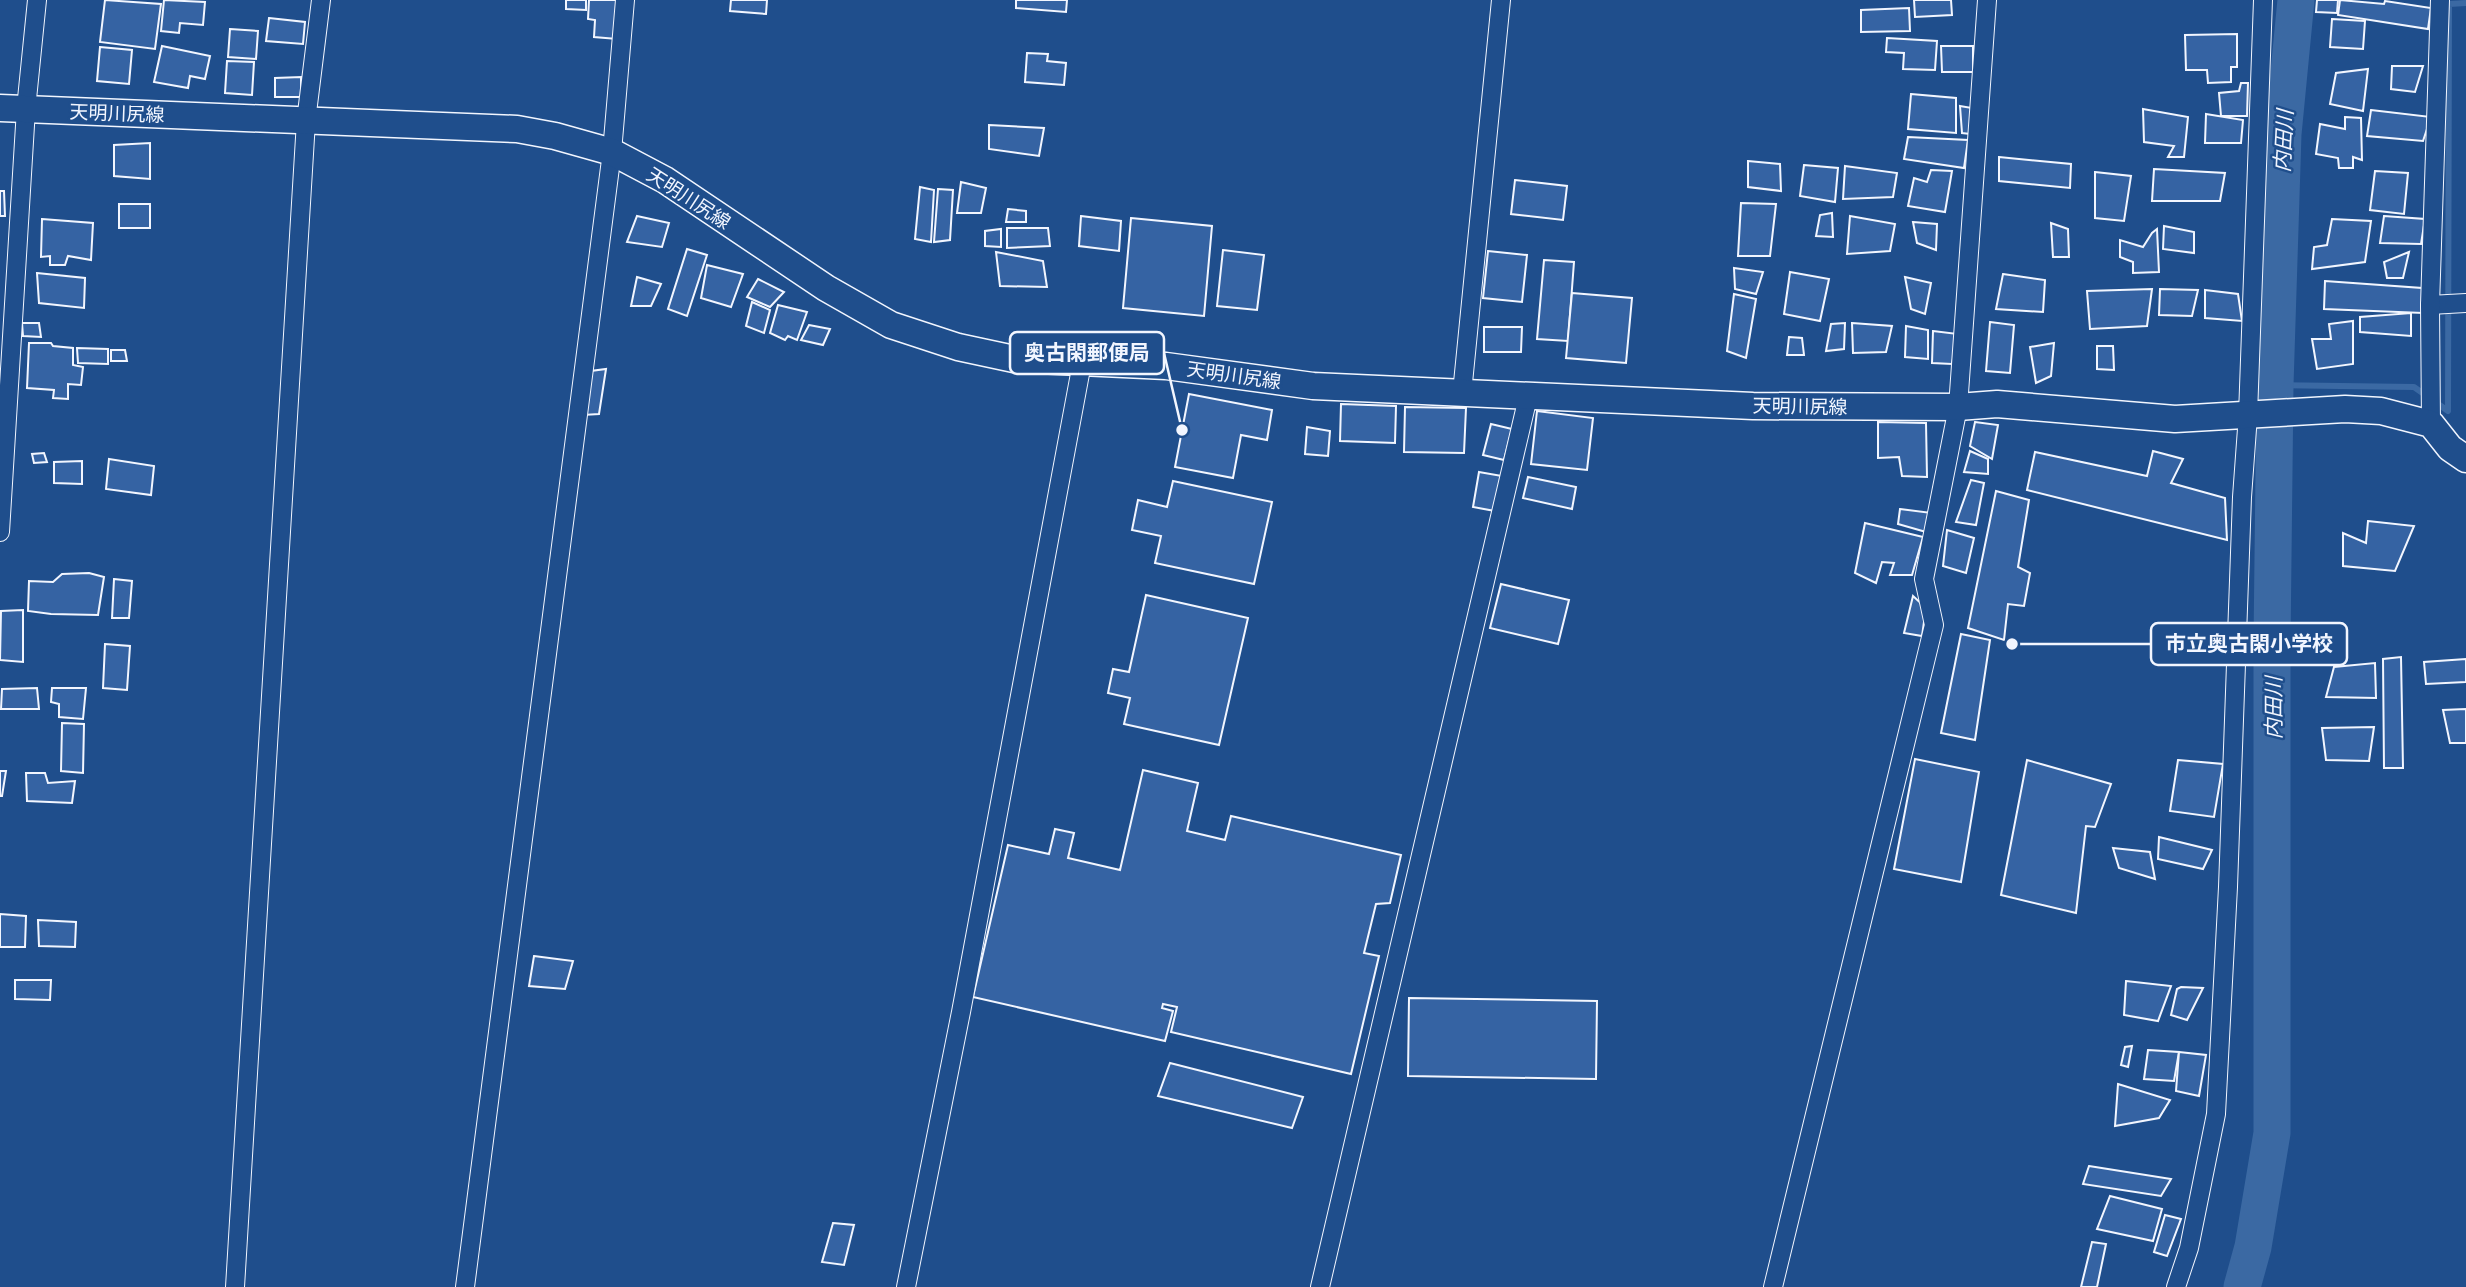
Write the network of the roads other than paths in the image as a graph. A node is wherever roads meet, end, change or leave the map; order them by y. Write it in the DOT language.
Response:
graph roads {
  1 [pos="37,0"];
  2 [pos="321,0"];
  3 [pos="625,0"];
  4 [pos="1501,0"];
  5 [pos="1987,0"];
  6 [pos="2263,0"];
  7 [pos="2440,0"];
  8 [pos="13,109"];
  9 [pos="306,121"];
  10 [pos="612,152"];
  11 [pos="2466,303"];
  12 [pos="2430,305"];
  13 [pos="1082,363"];
  14 [pos="1462,393"];
  15 [pos="1528,397"];
  16 [pos="1958,407"];
  17 [pos="2253,415"];
  18 [pos="2431,424"];
  19 [pos="2466,459"];
  20 [pos="0,532"];
  21 [pos="235,1287"];
  22 [pos="465,1287"];
  23 [pos="906,1287"];
  24 [pos="1320,1287"];
  25 [pos="1773,1287"];
  26 [pos="2176,1287"];
  1 -- 8 [label="street"];
  2 -- 9 [label="street"];
  3 -- 10 [label="street"];
  4 -- 14 [label="street"];
  5 -- 16 [label="street"];
  6 -- 17 [label="street"];
  7 -- 12 [label="street"];
  8 -- 9 [label="main road, 天明川尻線"];
  8 -- 20 [label="street"];
  9 -- 10 [label="main road, 天明川尻線"];
  9 -- 21 [label="street"];
  10 -- 13 [label="main road, 天明川尻線"];
  10 -- 22 [label="street"];
  11 -- 12 [label="street"];
  12 -- 18 [label="street"];
  13 -- 14 [label="main road, 天明川尻線"];
  13 -- 23 [label="street"];
  14 -- 15 [label="main road, 天明川尻線"];
  15 -- 16 [label="main road, 天明川尻線"];
  15 -- 24 [label="street"];
  16 -- 17 [label="main road, 天明川尻線"];
  16 -- 25 [label="street"];
  17 -- 18 [label="main road, 天明川尻線"];
  17 -- 26 [label="street"];
  18 -- 19 [label="main road"];
}
